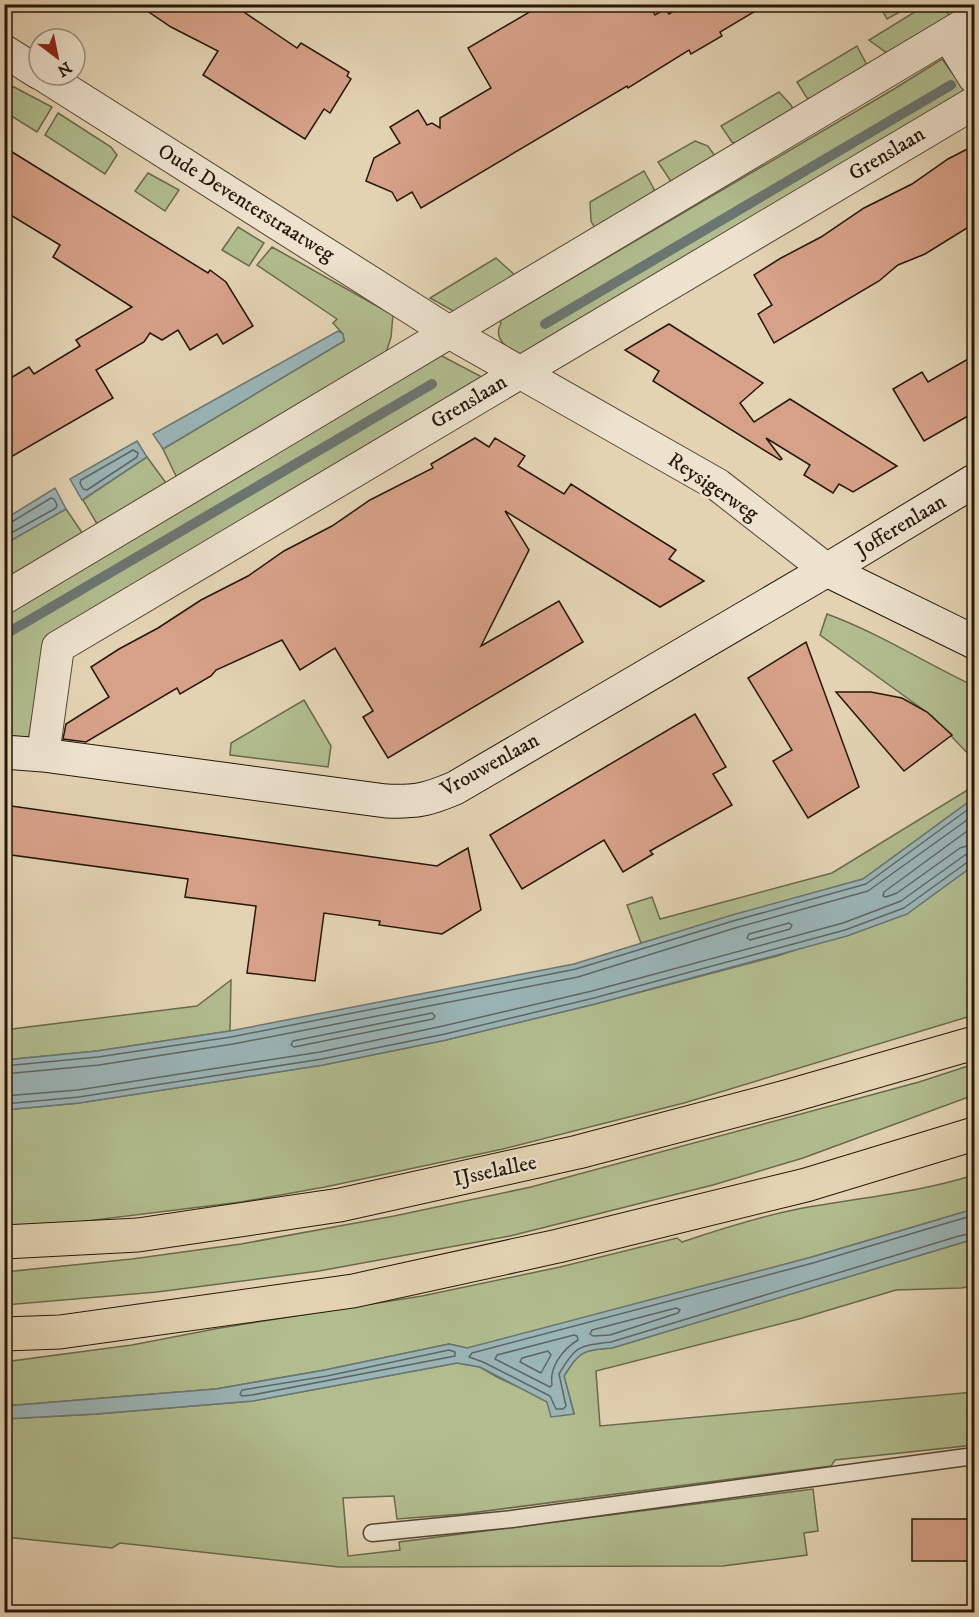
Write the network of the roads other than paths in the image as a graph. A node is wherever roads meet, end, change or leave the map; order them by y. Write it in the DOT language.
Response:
graph roads {
  1 [pos="975,19"];
  2 [pos="948,34"];
  3 [pos="4,51"];
  4 [pos="27,65"];
  5 [pos="975,77"];
  6 [pos="62,87"];
  7 [pos="975,103"];
  8 [pos="449,332"];
  9 [pos="520,372"];
  10 [pos="975,481"];
  11 [pos="827,570"];
  12 [pos="4,597"];
  13 [pos="975,642"];
  14 [pos="4,752"];
  15 [pos="43,755"];
  16 [pos="975,1042"];
  17 [pos="975,1134"];
  18 [pos="4,1242"];
  19 [pos="4,1334"];
  20 [pos="975,1456"];
  21 [pos="372,1533"];
  1 -- 2 [label="street"];
  2 -- 5 [label="street"];
  2 -- 8 [label="street"];
  3 -- 4 [label="street, Oude Deventerstraatweg"];
  6 -- 8 [label="street, Oude Deventerstraatweg"];
  7 -- 9 [label="street, Grenslaan"];
  8 -- 9 [label="street, Reysigerweg"];
  8 -- 12 [label="street"];
  9 -- 11 [label="street, Reysigerweg"];
  9 -- 15 [label="street, Grenslaan"];
  10 -- 11 [label="street, Jofferenlaan"];
  11 -- 13 [label="street, Reysigerweg"];
  11 -- 15 [label="street, Vrouwenlaan"];
  14 -- 15 [label="street, Vrouwenlaan"];
  16 -- 18 [label="main road, IJsselallee"];
  17 -- 19 [label="main road"];
  20 -- 21 [label="lane"];
}
